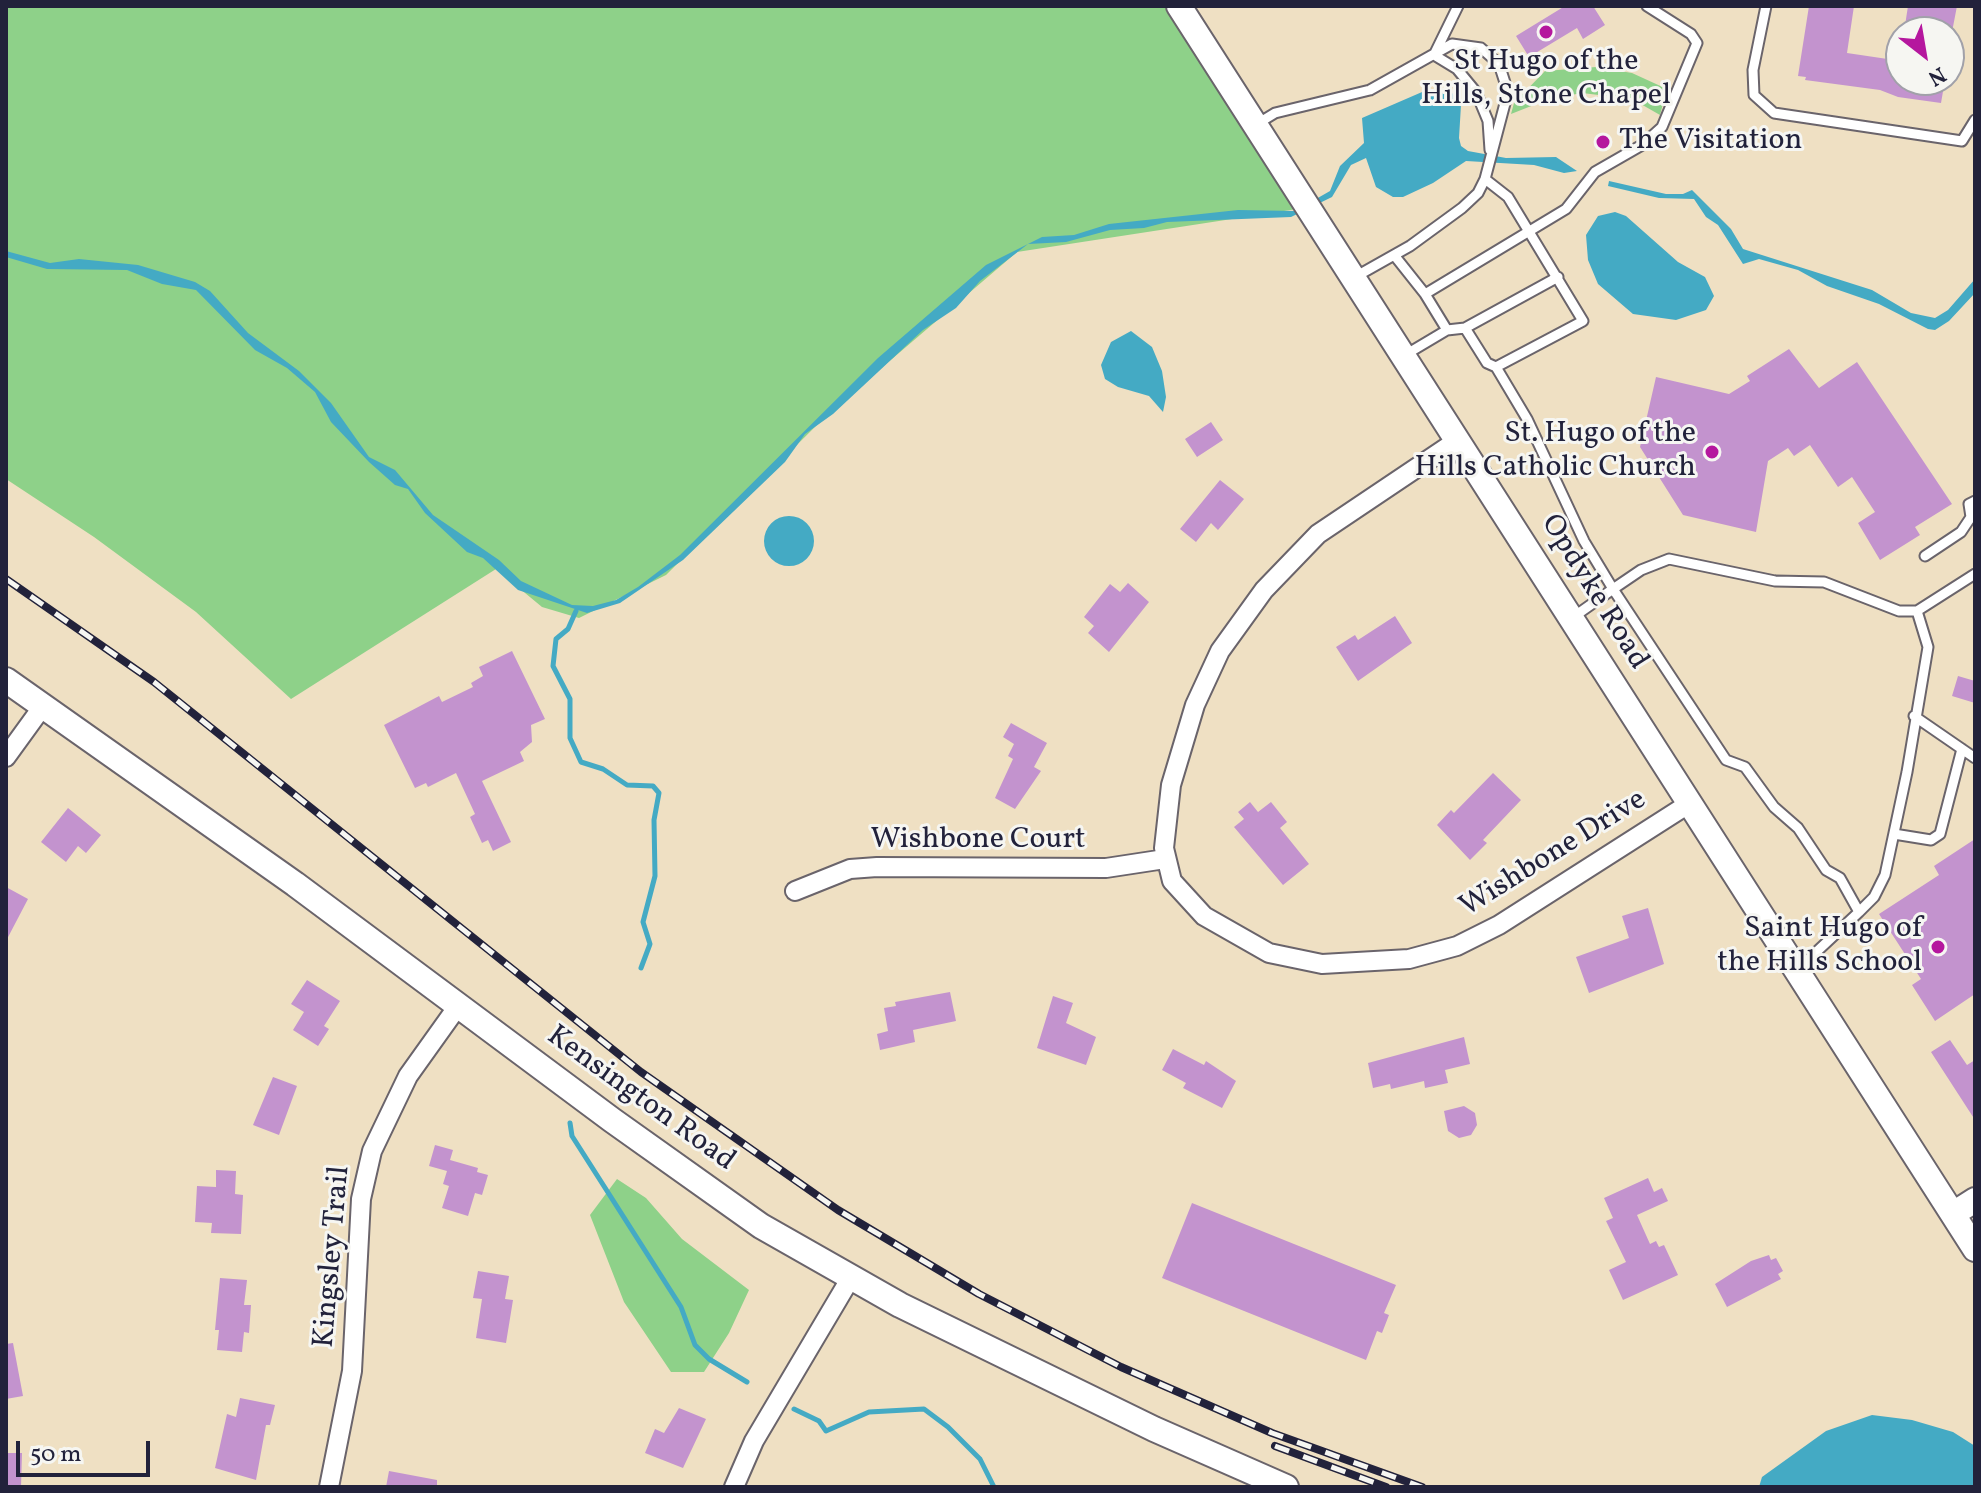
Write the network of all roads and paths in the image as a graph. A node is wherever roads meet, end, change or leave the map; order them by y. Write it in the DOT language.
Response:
graph roads {
  1 [pos="1179,6"];
  2 [pos="1458,6"];
  3 [pos="1647,6"];
  4 [pos="1766,6"];
  5 [pos="1434,55"];
  6 [pos="1975,120"];
  7 [pos="1256,125"];
  8 [pos="1490,151"];
  9 [pos="1485,179"];
  10 [pos="1530,231"];
  11 [pos="1394,255"];
  12 [pos="1355,277"];
  13 [pos="1558,277"];
  14 [pos="1425,294"];
  15 [pos="1465,328"];
  16 [pos="1447,330"];
  17 [pos="1405,355"];
  18 [pos="1496,367"];
  19 [pos="1458,440"];
  20 [pos="1975,501"];
  21 [pos="1925,556"];
  22 [pos="1975,574"];
  23 [pos="1613,589"];
  24 [pos="1917,611"];
  25 [pos="1572,618"];
  26 [pos="6,680"];
  27 [pos="43,706"];
  28 [pos="1914,716"];
  29 [pos="1962,749"];
  30 [pos="6,757"];
  31 [pos="1975,758"];
  32 [pos="1690,803"];
  33 [pos="1894,834"];
  34 [pos="1165,859"];
  35 [pos="795,891"];
  36 [pos="1859,912"];
  37 [pos="1797,970"];
  38 [pos="458,1006"];
  39 [pos="1975,1200"];
  40 [pos="1953,1214"];
  41 [pos="1975,1249"];
  42 [pos="850,1279"];
  43 [pos="329,1487"];
  44 [pos="734,1487"];
  45 [pos="1286,1487"];
  1 -- 7 [label="street, Opdyke Road"];
  2 -- 5 [label="lane"];
  3 -- 10 [label="lane"];
  4 -- 6 [label="lane"];
  5 -- 7 [label="lane"];
  5 -- 8 [label="lane"];
  5 -- 8 [label="lane"];
  7 -- 12 [label="street, Opdyke Road"];
  8 -- 9 [label="lane"];
  9 -- 10 [label="lane"];
  9 -- 11 [label="lane"];
  10 -- 13 [label="lane"];
  10 -- 14 [label="lane"];
  11 -- 12 [label="lane"];
  11 -- 14 [label="lane"];
  12 -- 17 [label="street, Opdyke Road"];
  13 -- 15 [label="lane"];
  13 -- 18 [label="lane"];
  14 -- 16 [label="lane"];
  15 -- 16 [label="lane"];
  15 -- 18 [label="lane"];
  16 -- 17 [label="lane"];
  17 -- 19 [label="street, Opdyke Road"];
  18 -- 23 [label="lane"];
  19 -- 25 [label="street, Opdyke Road"];
  19 -- 34 [label="street, Wishbone Drive"];
  20 -- 21 [label="lane"];
  22 -- 24 [label="lane"];
  23 -- 24 [label="lane"];
  23 -- 25 [label="lane"];
  23 -- 36 [label="lane"];
  24 -- 28 [label="lane"];
  25 -- 32 [label="street, Opdyke Road"];
  26 -- 27 [label="street, Kensington Road"];
  27 -- 30 [label="street"];
  27 -- 38 [label="street, Kensington Road"];
  28 -- 29 [label="lane"];
  28 -- 33 [label="lane"];
  29 -- 31 [label="lane"];
  29 -- 33 [label="lane"];
  32 -- 34 [label="street, Wishbone Drive"];
  32 -- 37 [label="street, Opdyke Road"];
  33 -- 36 [label="lane"];
  34 -- 35 [label="street, Wishbone Court"];
  36 -- 37 [label="lane"];
  37 -- 40 [label="street, Opdyke Road"];
  38 -- 42 [label="street, Kensington Road"];
  38 -- 43 [label="street, Kingsley Trail"];
  39 -- 40 [label="street"];
  40 -- 41 [label="street, Opdyke Road"];
  42 -- 44 [label="street"];
  42 -- 45 [label="street, Kensington Road"];
}
